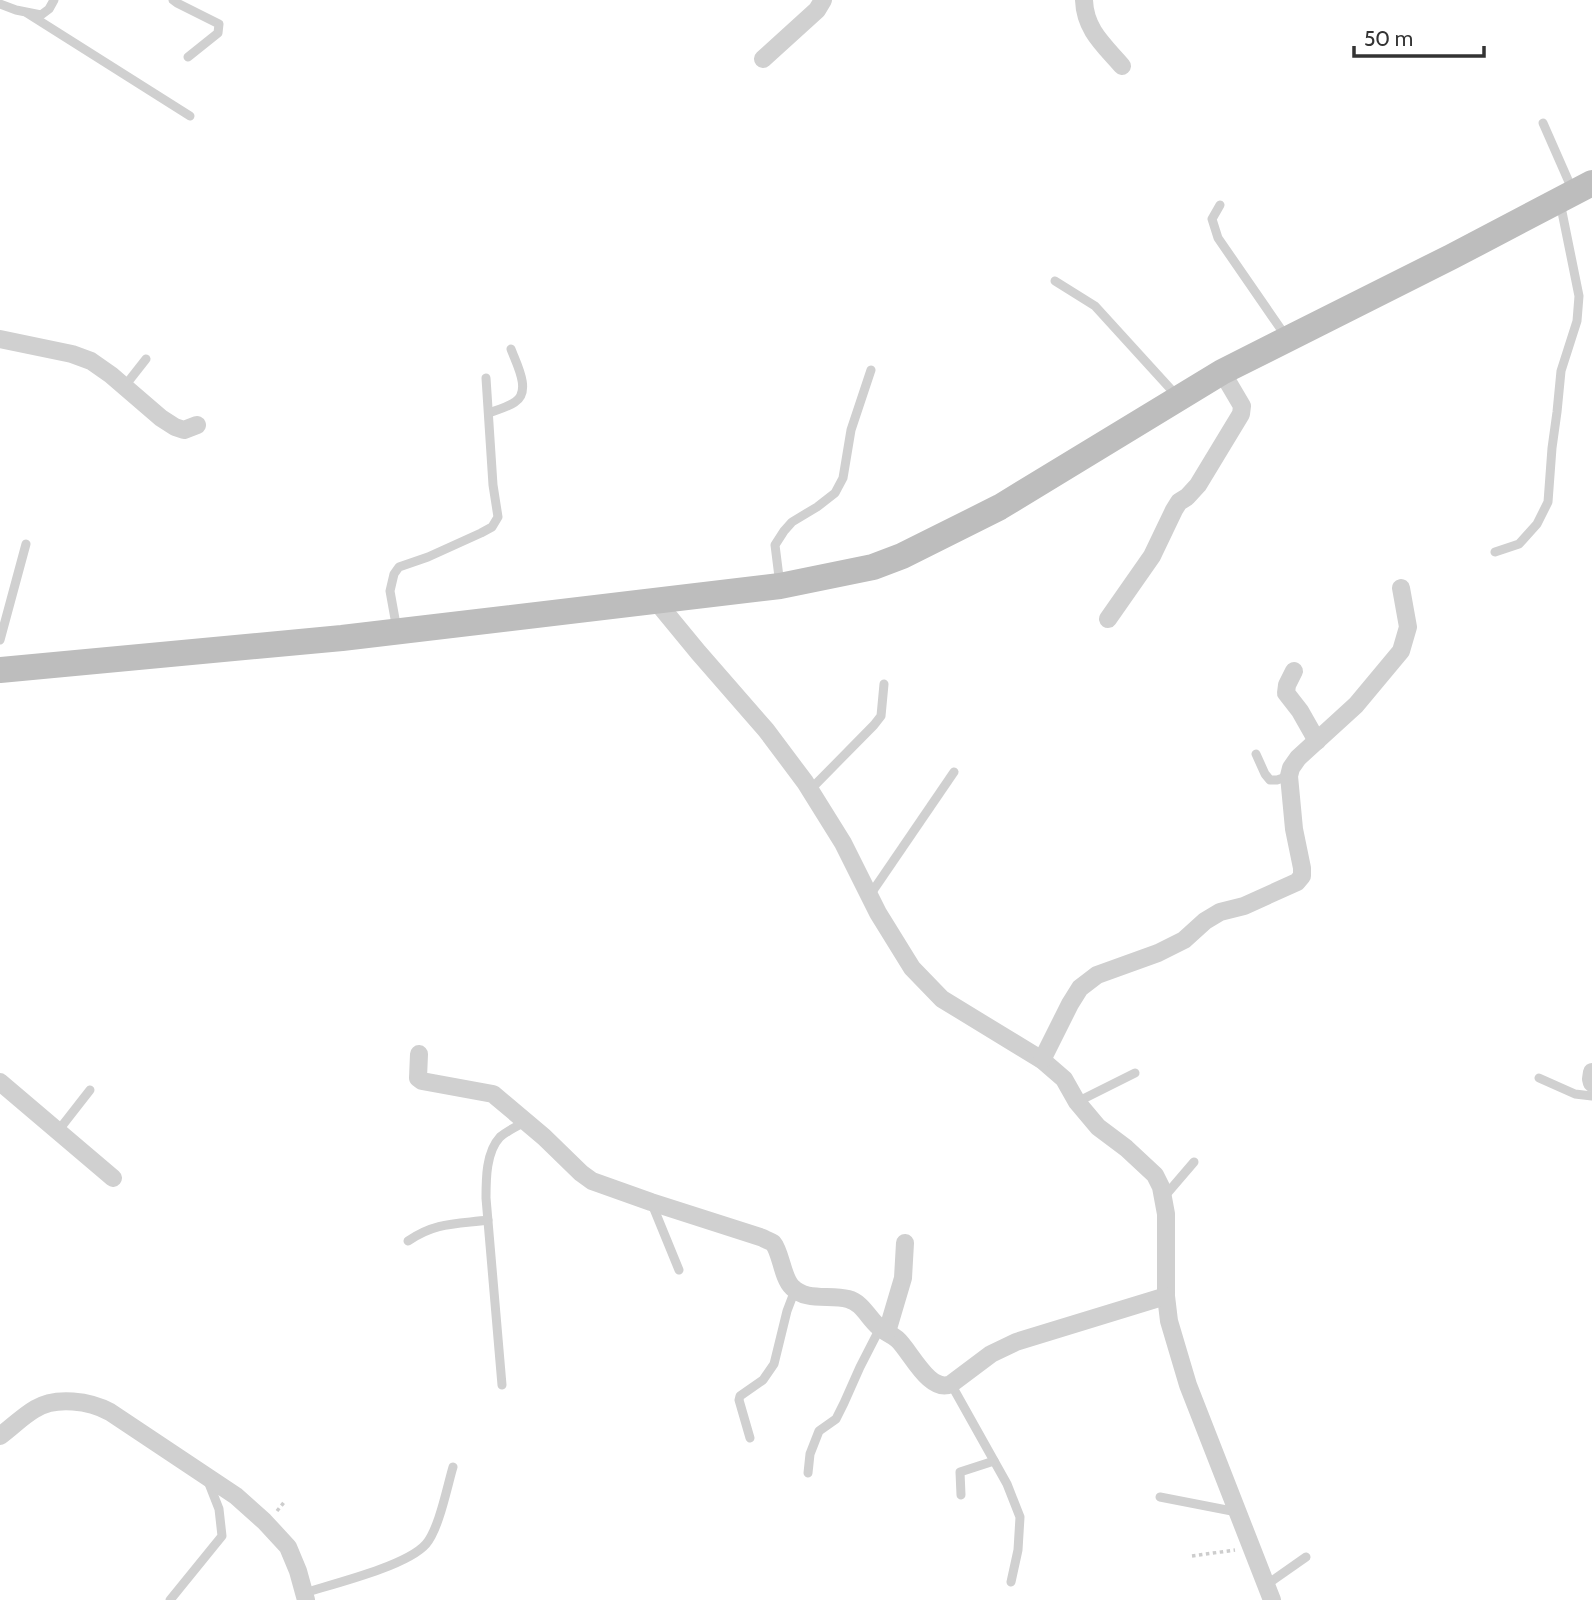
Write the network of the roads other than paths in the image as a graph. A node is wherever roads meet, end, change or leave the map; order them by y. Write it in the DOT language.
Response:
graph roads {
  1 [pos="54,0"];
  2 [pos="173,0"];
  3 [pos="823,0"];
  4 [pos="1084,0"];
  5 [pos="0,4"];
  6 [pos="27,13"];
  7 [pos="188,57"];
  8 [pos="764,59"];
  9 [pos="1122,66"];
  10 [pos="190,116"];
  11 [pos="1544,123"];
  12 [pos="1575,192"];
  13 [pos="1220,205"];
  14 [pos="1055,281"];
  15 [pos="0,339"];
  16 [pos="1288,339"];
  17 [pos="511,349"];
  18 [pos="146,359"];
  19 [pos="871,370"];
  20 [pos="1222,372"];
  21 [pos="486,378"];
  22 [pos="124,387"];
  23 [pos="1179,398"];
  24 [pos="489,413"];
  25 [pos="197,425"];
  26 [pos="26,544"];
  27 [pos="1495,552"];
  28 [pos="780,586"];
  29 [pos="1401,589"];
  30 [pos="656,601"];
  31 [pos="1108,619"];
  32 [pos="397,631"];
  33 [pos="0,640"];
  34 [pos="0,670"];
  35 [pos="1294,671"];
  36 [pos="884,684"];
  37 [pos="1317,741"];
  38 [pos="1256,754"];
  39 [pos="954,772"];
  40 [pos="1289,776"];
  41 [pos="810,790"];
  42 [pos="870,896"];
  43 [pos="419,1054"];
  44 [pos="1042,1060"];
  45 [pos="1592,1072"];
  46 [pos="1135,1073"];
  47 [pos="1539,1078"];
  48 [pos="0,1082"];
  49 [pos="1592,1083"];
  50 [pos="90,1090"];
  51 [pos="1592,1096"];
  52 [pos="1077,1102"];
  53 [pos="525,1122"];
  54 [pos="58,1131"];
  55 [pos="1194,1163"];
  56 [pos="113,1178"];
  57 [pos="1163,1198"];
  58 [pos="651,1202"];
  59 [pos="488,1220"];
  60 [pos="408,1241"];
  61 [pos="905,1243"];
  62 [pos="679,1270"];
  63 [pos="795,1290"];
  64 [pos="1166,1296"];
  65 [pos="883,1330"];
  66 [pos="951,1384"];
  67 [pos="502,1385"];
  68 [pos="0,1436"];
  69 [pos="750,1438"];
  70 [pos="994,1461"];
  71 [pos="453,1467"];
  72 [pos="808,1473"];
  73 [pos="206,1476"];
  74 [pos="961,1495"];
  75 [pos="1160,1497"];
  76 [pos="1237,1512"];
  77 [pos="1306,1557"];
  78 [pos="1011,1582"];
  79 [pos="1269,1592"];
  80 [pos="305,1597"];
  81 [pos="170,1600"];
  1 -- 6 [label="lane"];
  2 -- 7 [label="lane"];
  3 -- 8 [label="street"];
  4 -- 9 [label="street"];
  5 -- 6 [label="lane"];
  6 -- 10 [label="lane"];
  11 -- 12 [label="lane"];
  12 -- 16 [label="street"];
  12 -- 27 [label="lane"];
  13 -- 16 [label="lane"];
  14 -- 23 [label="lane"];
  15 -- 22 [label="street"];
  16 -- 20 [label="street"];
  17 -- 24 [label="lane"];
  18 -- 22 [label="lane"];
  19 -- 28 [label="lane"];
  20 -- 23 [label="street"];
  20 -- 31 [label="street"];
  21 -- 24 [label="lane"];
  22 -- 25 [label="street"];
  23 -- 28 [label="street"];
  24 -- 32 [label="lane"];
  26 -- 33 [label="lane"];
  28 -- 30 [label="street"];
  29 -- 37 [label="street"];
  30 -- 32 [label="street"];
  30 -- 41 [label="street"];
  32 -- 34 [label="street"];
  35 -- 37 [label="street"];
  36 -- 41 [label="lane"];
  37 -- 40 [label="street"];
  38 -- 40 [label="lane"];
  39 -- 42 [label="lane"];
  40 -- 44 [label="street"];
  41 -- 42 [label="street"];
  42 -- 44 [label="street"];
  43 -- 53 [label="street"];
  44 -- 52 [label="street"];
  45 -- 49 [label="street"];
  46 -- 52 [label="lane"];
  47 -- 51 [label="lane"];
  48 -- 54 [label="street"];
  50 -- 54 [label="lane"];
  52 -- 57 [label="street"];
  53 -- 58 [label="street"];
  53 -- 59 [label="lane"];
  54 -- 56 [label="street"];
  55 -- 57 [label="lane"];
  57 -- 64 [label="street"];
  58 -- 62 [label="lane"];
  58 -- 63 [label="street"];
  59 -- 60 [label="lane"];
  59 -- 67 [label="lane"];
  61 -- 65 [label="street"];
  63 -- 65 [label="street"];
  63 -- 69 [label="lane"];
  64 -- 66 [label="street"];
  64 -- 76 [label="street"];
  65 -- 66 [label="street"];
  65 -- 72 [label="lane"];
  66 -- 70 [label="lane"];
  68 -- 73 [label="street"];
  70 -- 74 [label="lane"];
  70 -- 78 [label="lane"];
  71 -- 80 [label="lane"];
  73 -- 80 [label="street"];
  73 -- 81 [label="lane"];
  75 -- 76 [label="lane"];
  76 -- 79 [label="street"];
  77 -- 79 [label="lane"];
}
